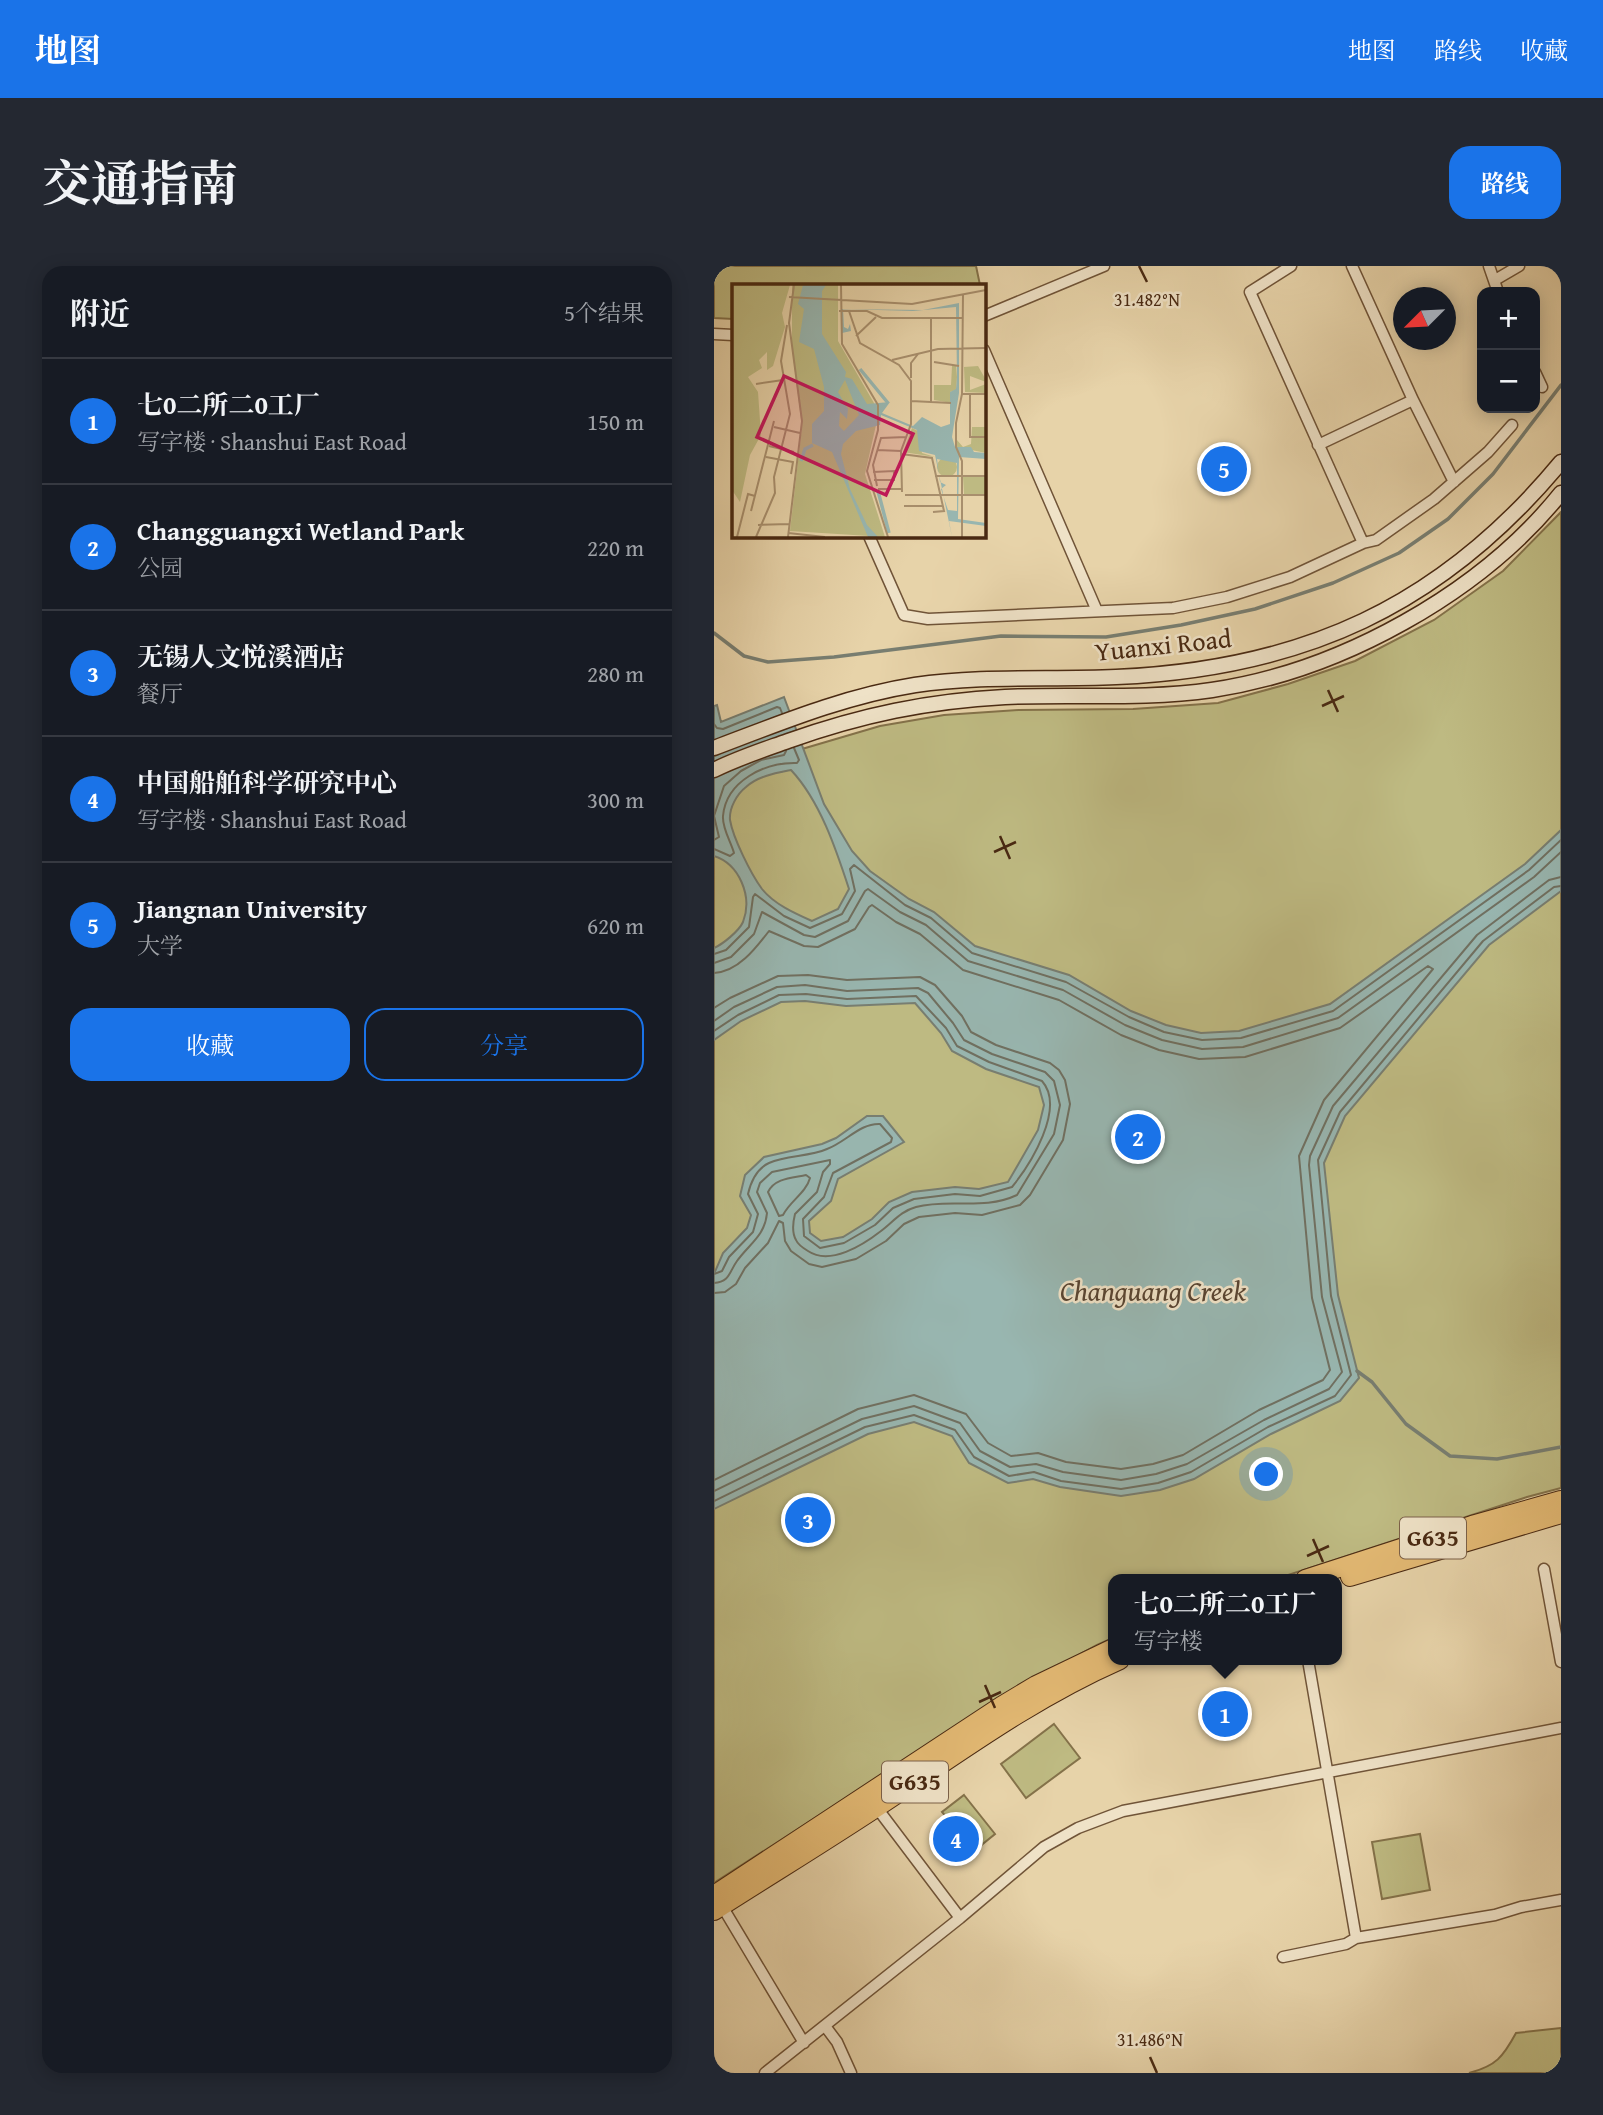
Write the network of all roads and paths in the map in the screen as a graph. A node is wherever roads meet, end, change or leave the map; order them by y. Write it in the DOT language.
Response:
graph roads {
  1 [pos="1104,266"];
  2 [pos="1291,266"];
  3 [pos="1352,266"];
  4 [pos="1489,266"];
  5 [pos="1519,266"];
  6 [pos="1495,280"];
  7 [pos="1497,287"];
  8 [pos="985,316"];
  9 [pos="714,334"];
  10 [pos="732,335"];
  11 [pos="985,352"];
  12 [pos="1540,383"];
  13 [pos="1542,387"];
  14 [pos="1413,400"];
  15 [pos="1512,425"];
  16 [pos="1318,445"];
  17 [pos="1561,461"];
  18 [pos="1454,482"];
  19 [pos="1561,493"];
  20 [pos="869,537"];
  21 [pos="1363,543"];
  22 [pos="1097,611"];
  23 [pos="714,748"];
  24 [pos="714,770"];
  25 [pos="1561,1500"];
  26 [pos="1561,1514"];
  27 [pos="1544,1569"];
  28 [pos="1320,1574"];
  29 [pos="1342,1580"];
  30 [pos="1108,1650"];
  31 [pos="1561,1662"];
  32 [pos="1108,1665"];
  33 [pos="1309,1665"];
  34 [pos="1561,1728"];
  35 [pos="1329,1773"];
  36 [pos="877,1808"];
  37 [pos="1561,1900"];
  38 [pos="717,1904"];
  39 [pos="960,1918"];
  40 [pos="1356,1938"];
  41 [pos="1283,1957"];
  42 [pos="825,2026"];
  43 [pos="804,2043"];
  44 [pos="767,2073"];
  45 [pos="851,2073"];
  1 -- 8 [label="street"];
  2 -- 16 [label="street"];
  3 -- 14 [label="street"];
  4 -- 6 [label="street"];
  5 -- 6 [label="street"];
  6 -- 7 [label="street"];
  9 -- 10 [label="street"];
  11 -- 22 [label="street"];
  12 -- 13 [label="street"];
  14 -- 16 [label="street"];
  14 -- 18 [label="street"];
  15 -- 18 [label="street"];
  16 -- 21 [label="street"];
  17 -- 23 [label="main road, Yuanxi Road"];
  18 -- 21 [label="street"];
  19 -- 24 [label="main road, Yuanxi Road"];
  20 -- 22 [label="street"];
  21 -- 22 [label="street"];
  25 -- 28 [label="highway, G635"];
  26 -- 29 [label="highway, G635"];
  27 -- 31 [label="street"];
  30 -- 38 [label="highway, G635"];
  32 -- 36 [label="highway, G635"];
  33 -- 35 [label="street"];
  34 -- 35 [label="street"];
  35 -- 39 [label="street"];
  35 -- 40 [label="street"];
  36 -- 38 [label="highway, G635"];
  36 -- 39 [label="street"];
  37 -- 40 [label="street"];
  38 -- 43 [label="street"];
  39 -- 42 [label="street"];
  40 -- 41 [label="street"];
  42 -- 43 [label="street"];
  42 -- 45 [label="street"];
  43 -- 44 [label="street"];
}
